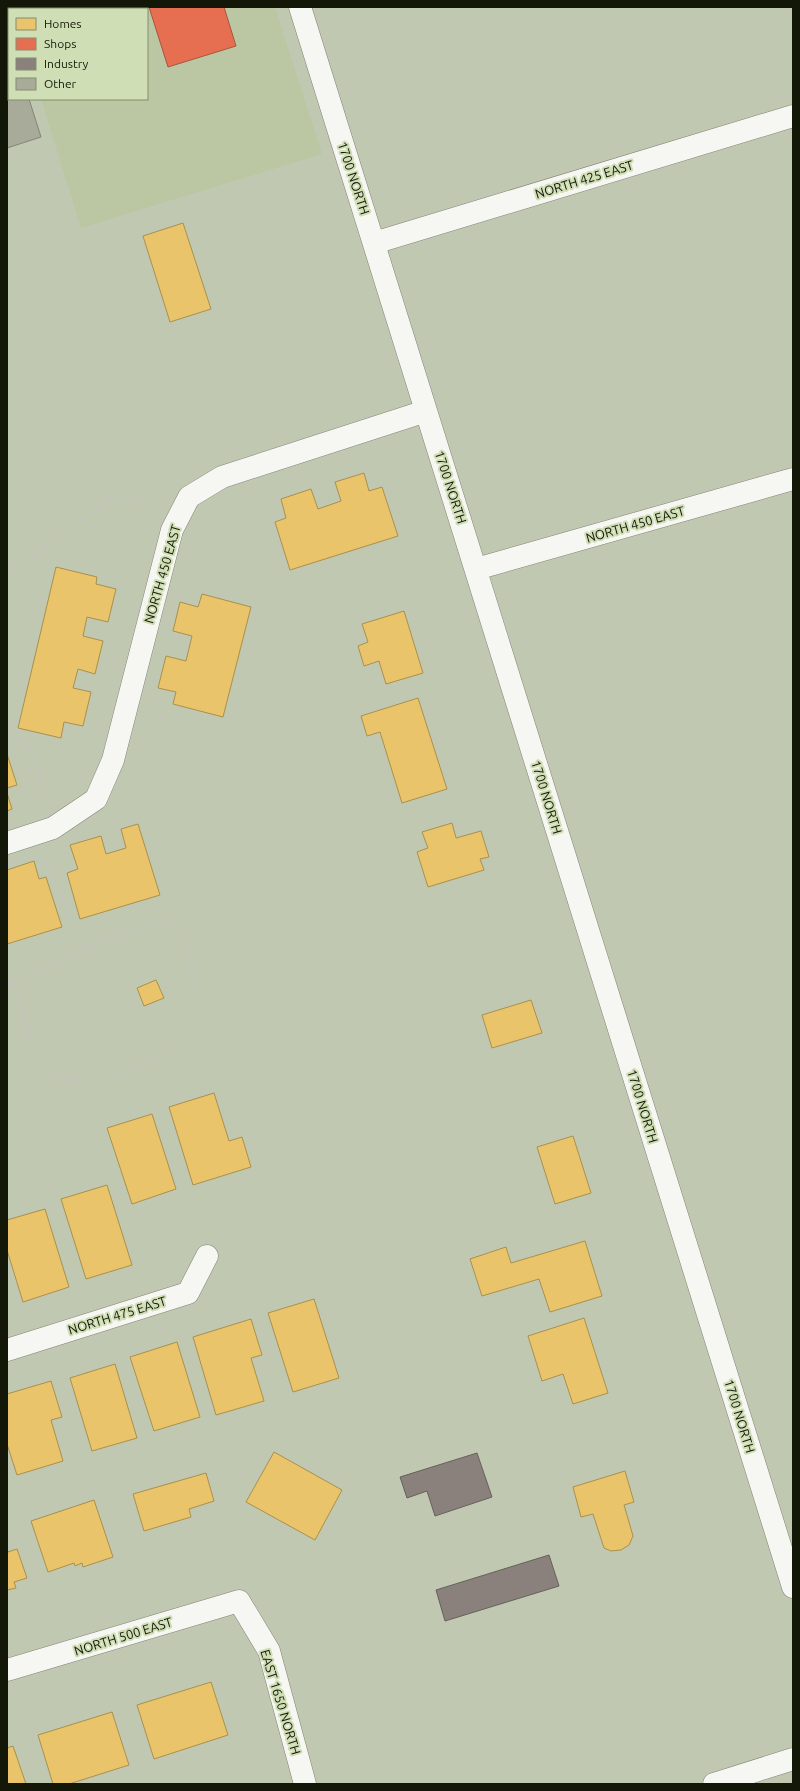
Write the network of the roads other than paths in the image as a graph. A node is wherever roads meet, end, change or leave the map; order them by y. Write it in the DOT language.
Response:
graph roads {
  1 [pos="300,7"];
  2 [pos="793,116"];
  3 [pos="374,243"];
  4 [pos="426,411"];
  5 [pos="793,479"];
  6 [pos="476,569"];
  7 [pos="7,843"];
  8 [pos="207,1256"];
  9 [pos="7,1350"];
  10 [pos="793,1587"];
  11 [pos="239,1601"];
  12 [pos="7,1670"];
  13 [pos="793,1760"];
  14 [pos="305,1784"];
  15 [pos="714,1784"];
  1 -- 3 [label="street, 1700 NORTH"];
  2 -- 3 [label="street, NORTH 425 EAST"];
  3 -- 4 [label="street, 1700 NORTH"];
  4 -- 6 [label="street, 1700 NORTH"];
  4 -- 7 [label="street, NORTH 450 EAST"];
  5 -- 6 [label="street, NORTH 450 EAST"];
  6 -- 10 [label="street, 1700 NORTH"];
  8 -- 9 [label="street, NORTH 475 EAST"];
  11 -- 12 [label="street, NORTH 500 EAST"];
  11 -- 14 [label="street, EAST 1650 NORTH"];
  13 -- 15 [label="street"];
}
